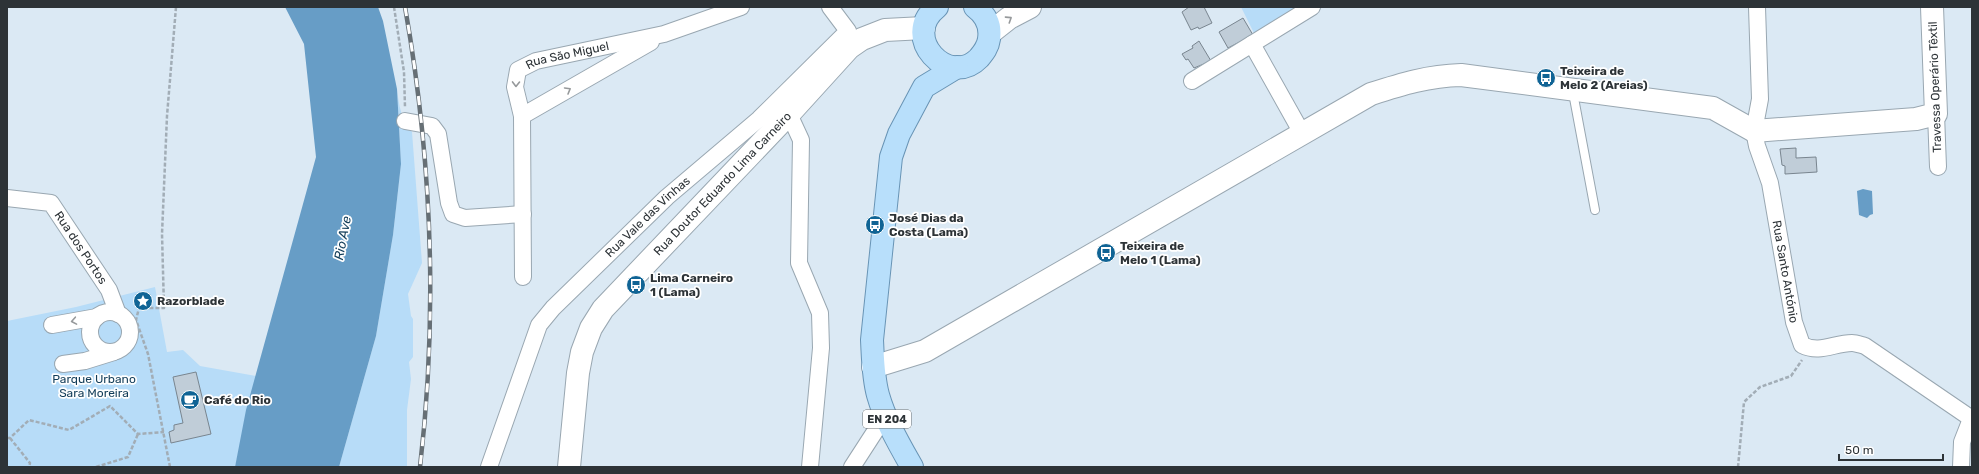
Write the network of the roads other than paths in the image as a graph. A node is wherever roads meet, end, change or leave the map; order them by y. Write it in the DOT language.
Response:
graph roads {
  1 [pos="741,7"];
  2 [pos="830,7"];
  3 [pos="1030,7"];
  4 [pos="1312,7"];
  5 [pos="1757,7"];
  6 [pos="1932,7"];
  7 [pos="981,8"];
  8 [pos="930,20"];
  9 [pos="990,33"];
  10 [pos="664,34"];
  11 [pos="1252,44"];
  12 [pos="957,67"];
  13 [pos="1192,81"];
  14 [pos="924,88"];
  15 [pos="1575,90"];
  16 [pos="789,114"];
  17 [pos="1936,114"];
  18 [pos="522,116"];
  19 [pos="405,122"];
  20 [pos="1754,131"];
  21 [pos="1303,135"];
  22 [pos="1938,167"];
  23 [pos="7,198"];
  24 [pos="1595,210"];
  25 [pos="522,214"];
  26 [pos="524,277"];
  27 [pos="106,314"];
  28 [pos="52,325"];
  29 [pos="118,351"];
  30 [pos="63,364"];
  31 [pos="873,367"];
  32 [pos="885,416"];
  33 [pos="1971,419"];
  34 [pos="490,467"];
  35 [pos="569,467"];
  36 [pos="810,467"];
  37 [pos="852,467"];
  38 [pos="912,467"];
  39 [pos="1961,467"];
  1 -- 10 [label="street, Rua São Miguel"];
  2 -- 34 [label="street, Rua Vale das Vinhas"];
  9 -- 3 [label="street, one-way"];
  4 -- 11 [label="street"];
  5 -- 20 [label="street, Rua Santo António"];
  6 -- 17 [label="street, Travessa Operário Têxtil"];
  7 -- 9 [label="main road"];
  8 -- 12 [label="main road"];
  8 -- 14 [label="main road, EN 204"];
  8 -- 16 [label="street, Rua Doutor Eduardo Lima Carneiro"];
  9 -- 12 [label="main road, EN 204"];
  18 -- 10 [label="street, Rua São Miguel, one-way"];
  10 -- 18 [label="street, Rua São Miguel, one-way"];
  11 -- 13 [label="street"];
  11 -- 21 [label="street"];
  12 -- 14 [label="main road, EN 204"];
  14 -- 31 [label="main road, EN 204"];
  15 -- 20 [label="street"];
  15 -- 21 [label="street"];
  15 -- 24 [label="lane"];
  16 -- 35 [label="street, Rua Doutor Eduardo Lima Carneiro"];
  16 -- 36 [label="street"];
  17 -- 20 [label="street"];
  17 -- 22 [label="street, Travessa Operário Têxtil"];
  18 -- 25 [label="street, Rua São Miguel"];
  19 -- 25 [label="street"];
  20 -- 33 [label="street, Rua Santo António"];
  21 -- 31 [label="street"];
  23 -- 27 [label="street, Rua dos Portos"];
  25 -- 26 [label="street, Rua São Miguel"];
  27 -- 28 [label="street, one-way"];
  27 -- 29 [label="street"];
  27 -- 29 [label="street"];
  29 -- 30 [label="street"];
  31 -- 32 [label="main road, EN 204"];
  32 -- 37 [label="street"];
  32 -- 38 [label="main road, EN 204"];
  33 -- 39 [label="street"];
}
